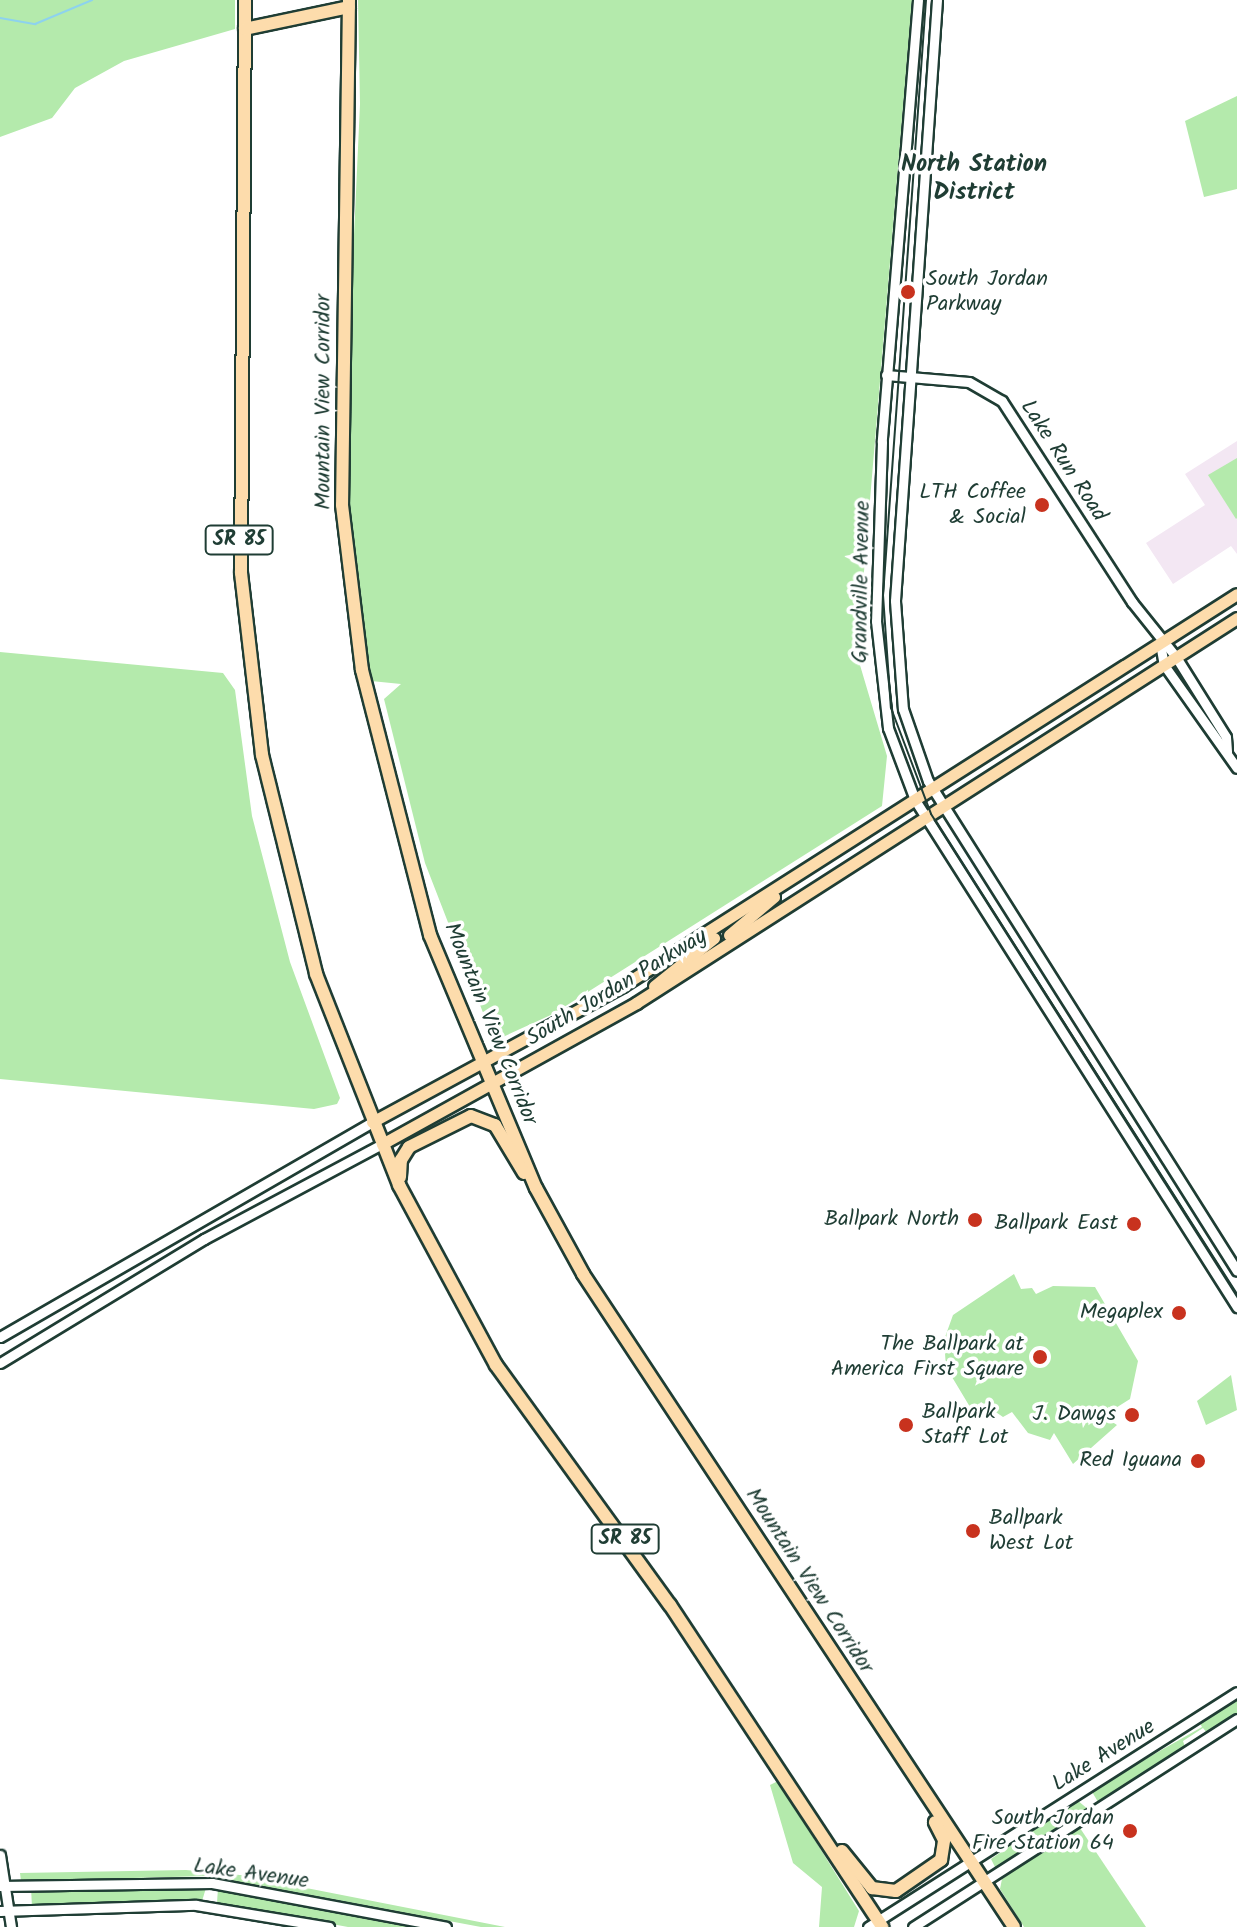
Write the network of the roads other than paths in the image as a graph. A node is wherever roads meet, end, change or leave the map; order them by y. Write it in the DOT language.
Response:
graph roads {
  1 [pos="245,0"];
  2 [pos="918,0"];
  3 [pos="937,0"];
  4 [pos="349,4"];
  5 [pos="245,29"];
  6 [pos="886,375"];
  7 [pos="912,377"];
  8 [pos="1237,594"];
  9 [pos="1237,618"];
  10 [pos="1160,643"];
  11 [pos="1176,657"];
  12 [pos="1164,665"];
  13 [pos="1227,752"];
  14 [pos="1237,768"];
  15 [pos="932,789"];
  16 [pos="915,800"];
  17 [pos="943,807"];
  18 [pos="926,818"];
  19 [pos="716,940"];
  20 [pos="482,1063"];
  21 [pos="492,1085"];
  22 [pos="372,1122"];
  23 [pos="382,1144"];
  24 [pos="536,1188"];
  25 [pos="406,1198"];
  26 [pos="1237,1271"];
  27 [pos="1237,1307"];
  28 [pos="0,1337"];
  29 [pos="0,1363"];
  30 [pos="829,1647"];
  31 [pos="1237,1692"];
  32 [pos="1237,1719"];
  33 [pos="793,1789"];
  34 [pos="0,1855"];
  35 [pos="970,1862"];
  36 [pos="983,1882"];
  37 [pos="3,1886"];
  38 [pos="4,1911"];
  39 [pos="876,1925"];
  40 [pos="11,1927"];
  41 [pos="329,1927"];
  42 [pos="446,1927"];
  43 [pos="913,1927"];
  44 [pos="1014,1927"];
  1 -- 5 [label="highway, SR 85"];
  2 -- 6 [label="street, Grandville Avenue"];
  3 -- 7 [label="street, Grandville Avenue"];
  4 -- 5 [label="highway"];
  4 -- 20 [label="highway, Mountain View Corridor"];
  5 -- 22 [label="highway, SR 85"];
  6 -- 7 [label="street, Lake Run Road"];
  6 -- 16 [label="street, Grandville Avenue"];
  7 -- 10 [label="street, Lake Run Road"];
  7 -- 15 [label="street, Grandville Avenue"];
  8 -- 10 [label="main road, South Jordan Parkway"];
  9 -- 11 [label="main road, South Jordan Parkway"];
  10 -- 11 [label="street, Lake Run Road"];
  10 -- 12 [label="street, Lake Run Road"];
  10 -- 15 [label="main road, South Jordan Parkway"];
  11 -- 12 [label="main road, South Jordan Parkway"];
  11 -- 13 [label="street, Lake Run Road"];
  12 -- 13 [label="street, Lake Run Road"];
  12 -- 17 [label="main road, South Jordan Parkway"];
  13 -- 14 [label="street, Lake Run Road"];
  15 -- 16 [label="main road, South Jordan Parkway"];
  15 -- 17 [label="street, Grandville Avenue"];
  16 -- 18 [label="street, Grandville Avenue"];
  16 -- 19 [label="main road, South Jordan Parkway"];
  17 -- 18 [label="main road, South Jordan Parkway"];
  17 -- 26 [label="street, Grandville Avenue"];
  18 -- 19 [label="main road, South Jordan Parkway"];
  18 -- 27 [label="street, Grandville Avenue"];
  19 -- 20 [label="main road, South Jordan Parkway"];
  19 -- 21 [label="main road, South Jordan Parkway"];
  20 -- 21 [label="highway, Mountain View Corridor"];
  20 -- 22 [label="main road, South Jordan Parkway"];
  21 -- 23 [label="main road, South Jordan Parkway"];
  21 -- 24 [label="highway, Mountain View Corridor"];
  22 -- 23 [label="highway, SR 85"];
  22 -- 28 [label="street, South Jordan Parkway"];
  23 -- 25 [label="highway, SR 85"];
  23 -- 29 [label="street, South Jordan Parkway"];
  24 -- 25 [label="highway"];
  24 -- 30 [label="highway, Mountain View Corridor"];
  25 -- 33 [label="highway, SR 85"];
  30 -- 33 [label="highway"];
  30 -- 35 [label="highway, Mountain View Corridor"];
  31 -- 35 [label="street, Lake Avenue"];
  32 -- 36 [label="street, Lake Avenue"];
  33 -- 39 [label="highway, SR 85"];
  34 -- 37 [label="street"];
  35 -- 36 [label="highway, Mountain View Corridor"];
  35 -- 39 [label="street, Lake Avenue"];
  36 -- 43 [label="street, Lake Avenue"];
  36 -- 44 [label="highway, Mountain View Corridor"];
  37 -- 38 [label="street"];
  37 -- 42 [label="street, Lake Avenue"];
  38 -- 40 [label="street"];
  38 -- 41 [label="street, Lake Avenue"];
}
